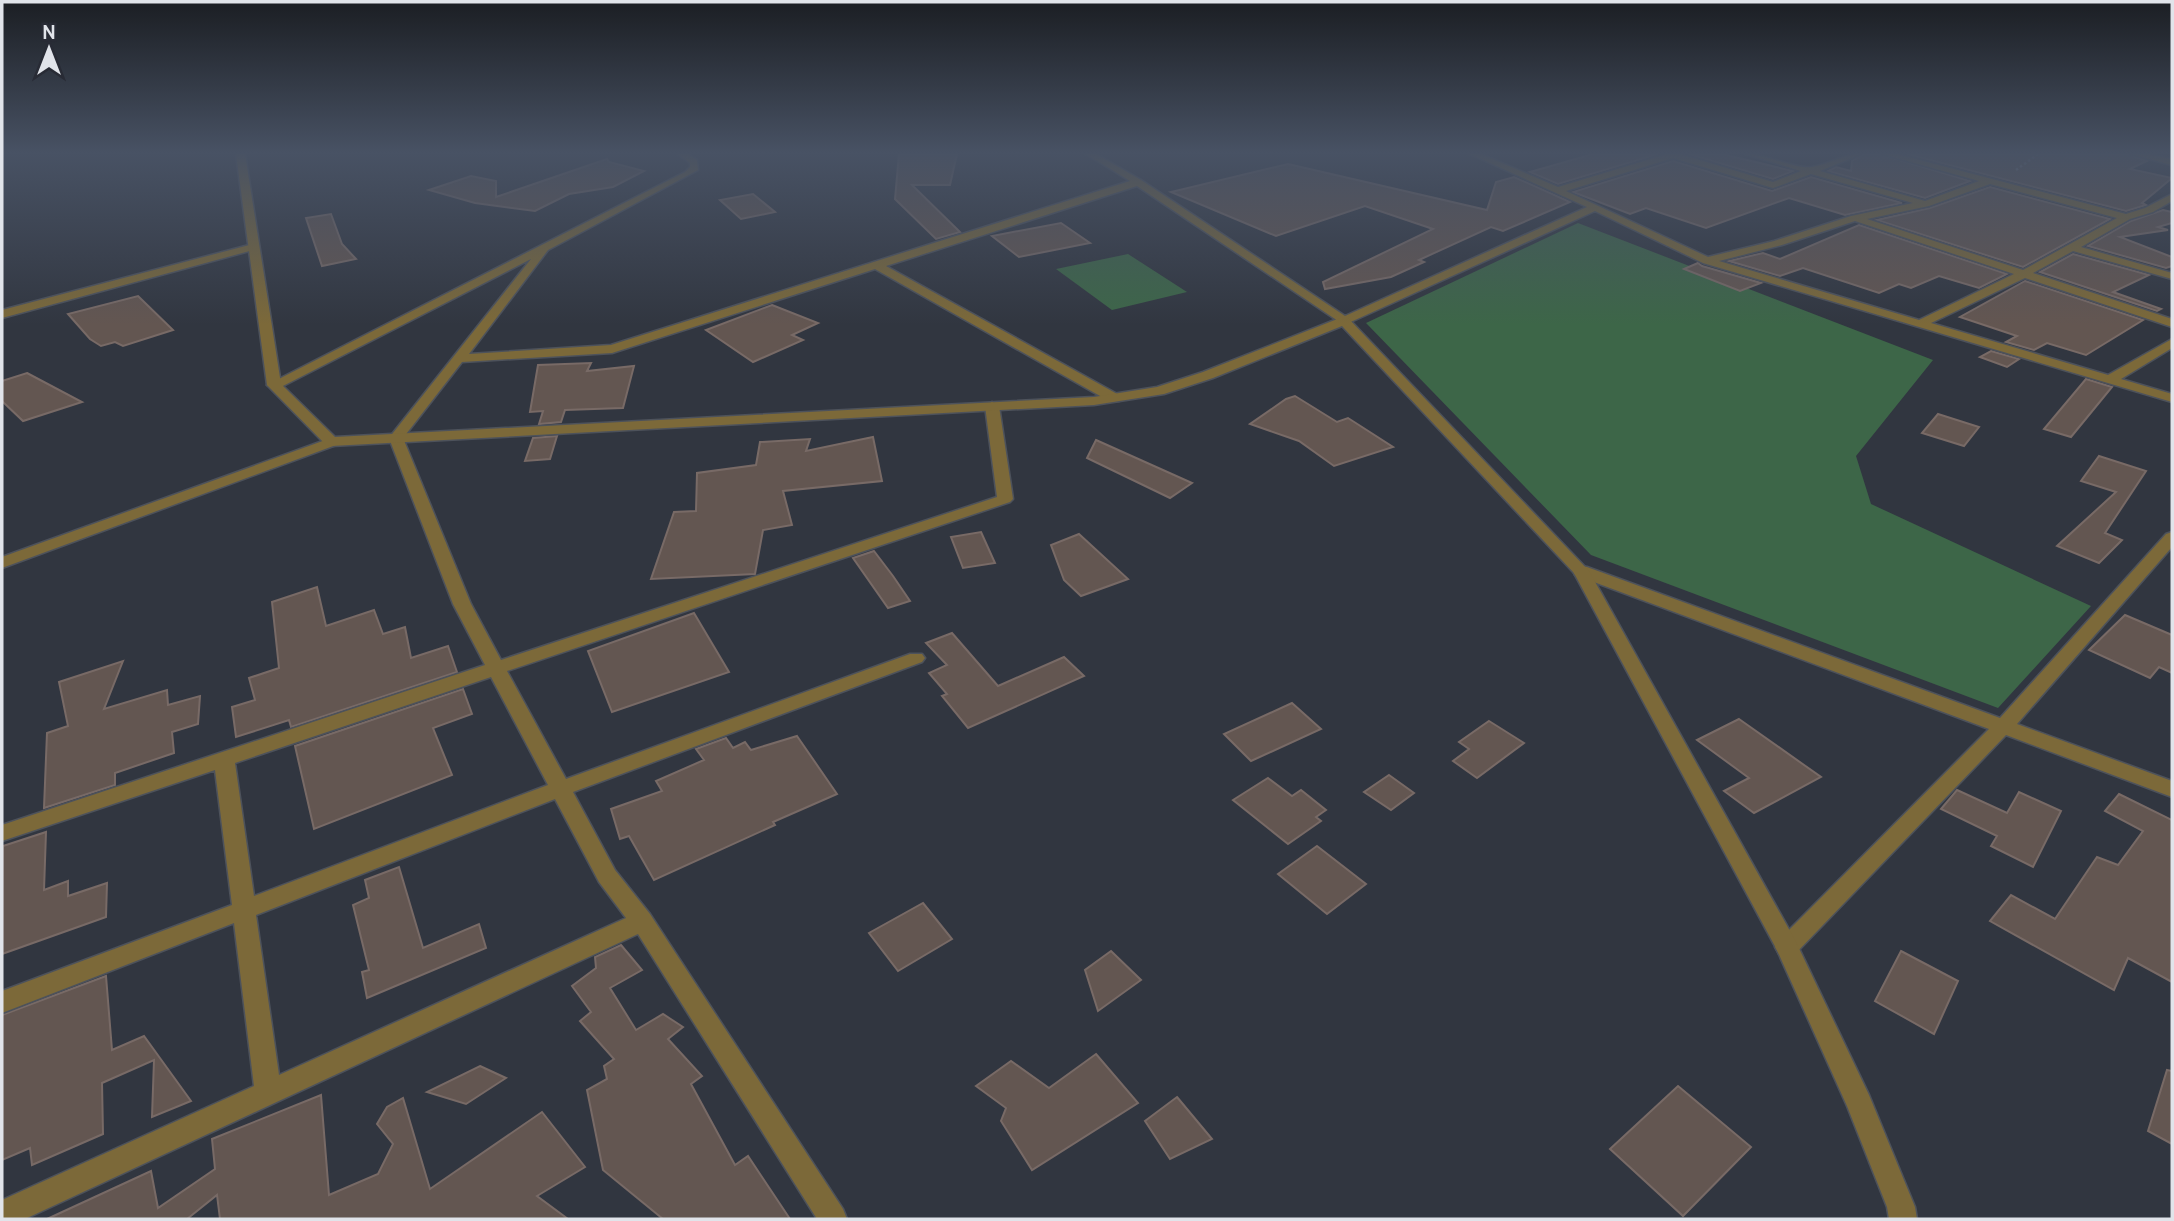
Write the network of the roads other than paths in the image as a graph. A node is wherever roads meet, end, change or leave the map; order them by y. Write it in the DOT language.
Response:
graph roads {
  1 [pos="248,211"];
  2 [pos="617,211"];
  3 [pos="1047,211"];
  4 [pos="1181,211"];
  5 [pos="1586,211"];
  6 [pos="1603,211"];
  7 [pos="1890,211"];
  8 [pos="2103,211"];
  9 [pos="2156,211"];
  10 [pos="2126,217"];
  11 [pos="1855,218"];
  12 [pos="253,247"];
  13 [pos="2070,247"];
  14 [pos="542,250"];
  15 [pos="1707,261"];
  16 [pos="876,265"];
  17 [pos="2022,275"];
  18 [pos="2172,276"];
  19 [pos="2,314"];
  20 [pos="1344,321"];
  21 [pos="2172,323"];
  22 [pos="1918,325"];
  23 [pos="2172,343"];
  24 [pos="457,358"];
  25 [pos="2109,380"];
  26 [pos="274,385"];
  27 [pos="1114,398"];
  28 [pos="2172,398"];
  29 [pos="992,406"];
  30 [pos="396,438"];
  31 [pos="331,442"];
  32 [pos="2172,537"];
  33 [pos="2,563"];
  34 [pos="1581,571"];
  35 [pos="916,658"];
  36 [pos="496,668"];
  37 [pos="2004,726"];
  38 [pos="224,759"];
  39 [pos="560,789"];
  40 [pos="2172,789"];
  41 [pos="2,833"];
  42 [pos="244,909"];
  43 [pos="642,921"];
  44 [pos="1787,947"];
  45 [pos="2,1002"];
  46 [pos="268,1093"];
  47 [pos="2,1215"];
  48 [pos="833,1219"];
  49 [pos="1903,1219"];
  1 -- 12 [label="street"];
  2 -- 14 [label="street"];
  3 -- 16 [label="street"];
  4 -- 20 [label="street"];
  5 -- 20 [label="street"];
  6 -- 15 [label="street"];
  7 -- 11 [label="street"];
  8 -- 10 [label="street"];
  9 -- 10 [label="street"];
  10 -- 13 [label="street"];
  11 -- 15 [label="street"];
  11 -- 17 [label="street"];
  12 -- 19 [label="street"];
  12 -- 26 [label="street"];
  13 -- 17 [label="street"];
  13 -- 18 [label="street"];
  14 -- 24 [label="street"];
  14 -- 26 [label="street"];
  15 -- 22 [label="street"];
  16 -- 24 [label="street"];
  16 -- 27 [label="street"];
  17 -- 21 [label="street"];
  17 -- 22 [label="street"];
  20 -- 27 [label="street"];
  20 -- 34 [label="street"];
  22 -- 25 [label="street"];
  23 -- 25 [label="street"];
  24 -- 30 [label="street"];
  25 -- 28 [label="street"];
  26 -- 31 [label="street"];
  27 -- 29 [label="street"];
  29 -- 30 [label="street"];
  29 -- 36 [label="street"];
  30 -- 31 [label="street"];
  30 -- 36 [label="street"];
  31 -- 33 [label="street"];
  32 -- 37 [label="street"];
  34 -- 37 [label="street"];
  34 -- 44 [label="street"];
  35 -- 39 [label="street"];
  36 -- 38 [label="street"];
  36 -- 39 [label="street"];
  37 -- 40 [label="street"];
  37 -- 44 [label="street"];
  38 -- 41 [label="street"];
  38 -- 42 [label="street"];
  39 -- 42 [label="street"];
  39 -- 43 [label="street"];
  42 -- 45 [label="street"];
  42 -- 46 [label="street"];
  43 -- 46 [label="street"];
  43 -- 48 [label="street"];
  44 -- 49 [label="street"];
  46 -- 47 [label="street"];
}
